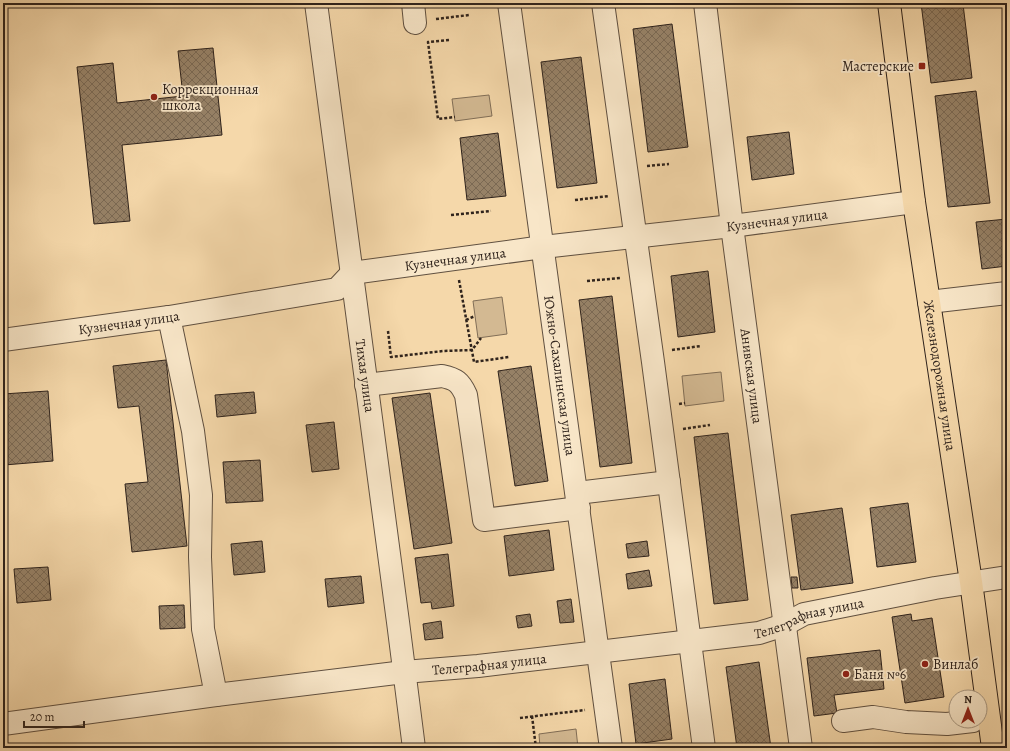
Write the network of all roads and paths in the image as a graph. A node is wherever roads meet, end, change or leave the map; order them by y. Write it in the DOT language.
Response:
graph roads {
  1 [pos="316,3"];
  2 [pos="509,3"];
  3 [pos="640,3"];
  4 [pos="705,3"];
  5 [pos="888,3"];
  6 [pos="612,4"];
  7 [pos="420,15"];
  8 [pos="469,15"];
  9 [pos="449,40"];
  10 [pos="455,117"];
  11 [pos="669,164"];
  12 [pos="642,167"];
  13 [pos="616,195"];
  14 [pos="575,200"];
  15 [pos="914,202"];
  16 [pos="491,211"];
  17 [pos="451,215"];
  18 [pos="732,226"];
  19 [pos="635,237"];
  20 [pos="543,247"];
  21 [pos="352,273"];
  22 [pos="458,273"];
  23 [pos="623,277"];
  24 [pos="587,281"];
  25 [pos="1007,293"];
  26 [pos="929,302"];
  27 [pos="475,316"];
  28 [pos="169,317"];
  29 [pos="466,320"];
  30 [pos="388,331"];
  31 [pos="481,338"];
  32 [pos="3,340"];
  33 [pos="701,346"];
  34 [pos="472,350"];
  35 [pos="671,350"];
  36 [pos="509,358"];
  37 [pos="366,385"];
  38 [pos="710,425"];
  39 [pos="681,429"];
  40 [pos="669,482"];
  41 [pos="578,500"];
  42 [pos="1007,577"];
  43 [pos="971,582"];
  44 [pos="784,624"];
  45 [pos="690,642"];
  46 [pos="599,652"];
  47 [pos="404,672"];
  48 [pos="979,689"];
  49 [pos="216,695"];
  50 [pos="592,709"];
  51 [pos="532,716"];
  52 [pos="520,718"];
  53 [pos="843,721"];
  54 [pos="3,724"];
  55 [pos="948,724"];
  56 [pos="985,729"];
  57 [pos="414,748"];
  58 [pos="536,748"];
  59 [pos="611,748"];
  60 [pos="704,748"];
  61 [pos="801,748"];
  62 [pos="993,748"];
  1 -- 21 [label="street, Тихая улица"];
  2 -- 20 [label="street, Южно-Сахалинская улица"];
  3 -- 6 [label="path"];
  4 -- 18 [label="street, Анивская улица"];
  5 -- 15 [label="main road, Железнодорожная улица"];
  6 -- 19 [label="street"];
  7 -- 8 [label="path"];
  9 -- 10 [label="path"];
  11 -- 12 [label="path"];
  13 -- 14 [label="path"];
  15 -- 18 [label="street, Кузнечная улица"];
  15 -- 26 [label="main road, Железнодорожная улица"];
  16 -- 17 [label="path"];
  18 -- 19 [label="street, Кузнечная улица"];
  18 -- 44 [label="street, Анивская улица"];
  19 -- 20 [label="street, Кузнечная улица"];
  19 -- 40 [label="street"];
  20 -- 21 [label="street, Кузнечная улица"];
  20 -- 41 [label="street, Южно-Сахалинская улица"];
  21 -- 28 [label="street, Кузнечная улица"];
  21 -- 37 [label="street, Тихая улица"];
  22 -- 29 [label="path"];
  23 -- 24 [label="path"];
  25 -- 26 [label="street"];
  26 -- 43 [label="main road, Железнодорожная улица"];
  27 -- 29 [label="path"];
  28 -- 32 [label="street, Кузнечная улица"];
  28 -- 49 [label="street"];
  29 -- 34 [label="path"];
  30 -- 34 [label="path"];
  31 -- 34 [label="path"];
  33 -- 35 [label="path"];
  34 -- 36 [label="path"];
  37 -- 41 [label="street"];
  37 -- 47 [label="street, Тихая улица"];
  38 -- 39 [label="path"];
  40 -- 41 [label="street"];
  40 -- 45 [label="street"];
  41 -- 46 [label="street, Южно-Сахалинская улица"];
  42 -- 43 [label="street, Телеграфная улица"];
  43 -- 44 [label="street, Телеграфная улица"];
  43 -- 48 [label="main road, Железнодорожная улица"];
  44 -- 45 [label="street, Телеграфная улица"];
  44 -- 61 [label="street, Анивская улица"];
  45 -- 46 [label="street, Телеграфная улица"];
  45 -- 60 [label="street"];
  46 -- 47 [label="street, Телеграфная улица"];
  46 -- 59 [label="street, Южно-Сахалинская улица"];
  47 -- 49 [label="street, Телеграфная улица"];
  47 -- 57 [label="street, Тихая улица"];
  49 -- 54 [label="street, Телеграфная улица"];
  50 -- 51 [label="path"];
  51 -- 52 [label="path"];
  51 -- 58 [label="path"];
  53 -- 55 [label="street"];
  56 -- 62 [label="main road, Железнодорожная улица"];
}
